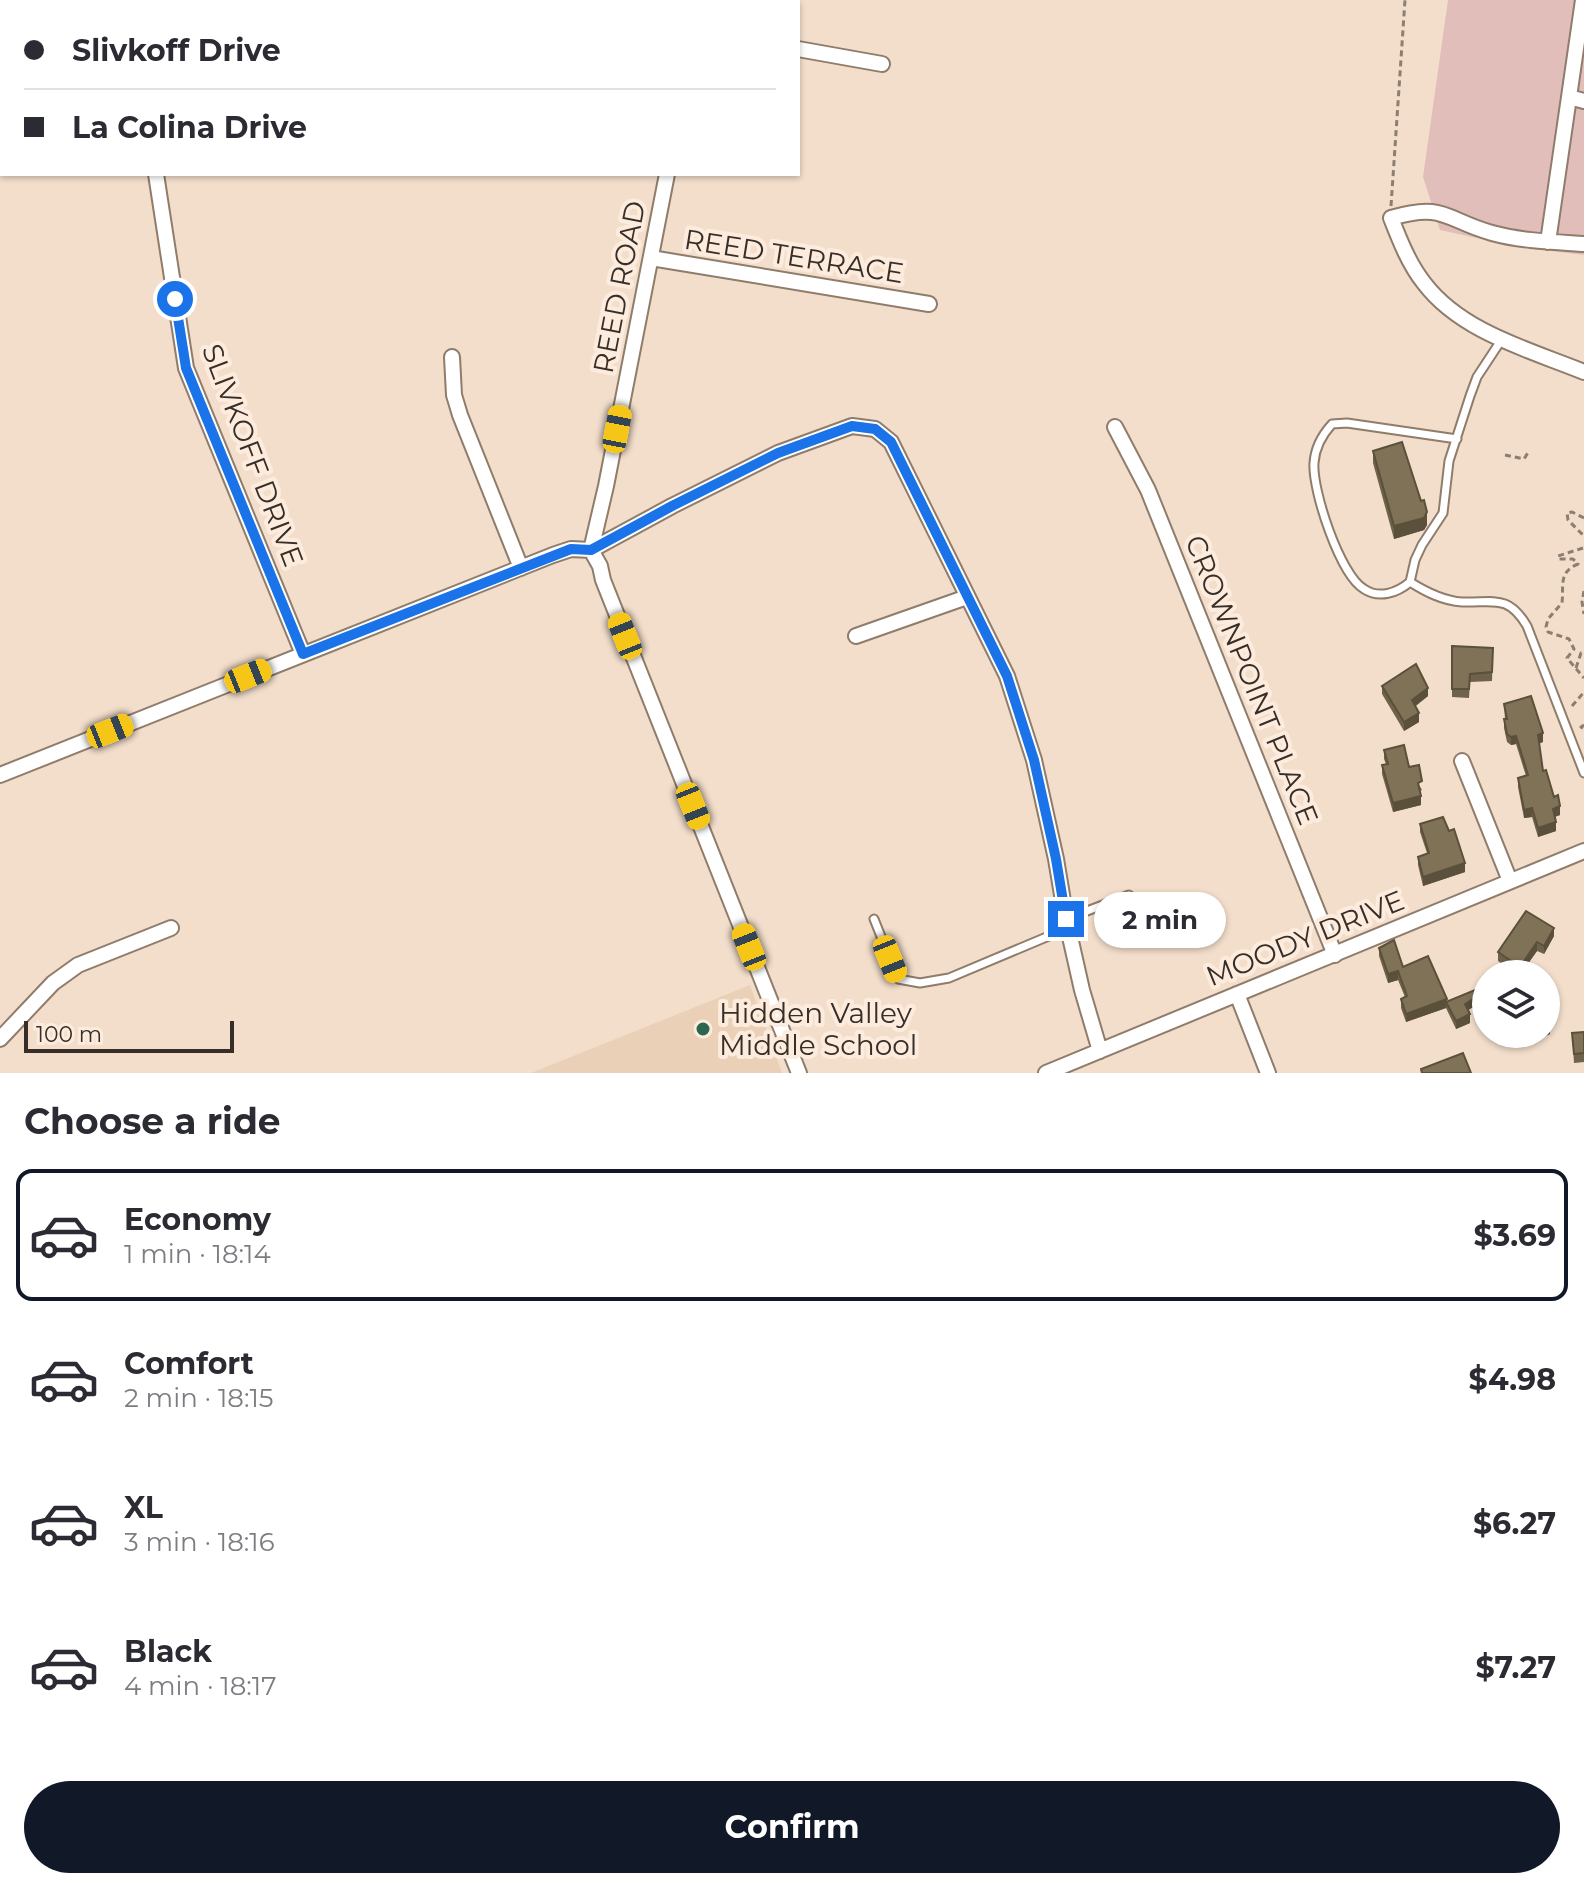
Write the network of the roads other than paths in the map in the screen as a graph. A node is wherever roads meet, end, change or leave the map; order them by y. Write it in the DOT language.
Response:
graph roads {
  1 [pos="1583,0"];
  2 [pos="800,49"];
  3 [pos="882,64"];
  4 [pos="1569,97"];
  5 [pos="1584,101"];
  6 [pos="156,176"];
  7 [pos="667,176"];
  8 [pos="1548,242"];
  9 [pos="1584,244"];
  10 [pos="651,258"];
  11 [pos="929,304"];
  12 [pos="1503,338"];
  13 [pos="452,357"];
  14 [pos="1584,372"];
  15 [pos="1115,427"];
  16 [pos="1457,439"];
  17 [pos="591,550"];
  18 [pos="521,568"];
  19 [pos="1410,582"];
  20 [pos="967,597"];
  21 [pos="856,636"];
  22 [pos="303,654"];
  23 [pos="1462,761"];
  24 [pos="1584,773"];
  25 [pos="0,775"];
  26 [pos="1584,851"];
  27 [pos="1510,881"];
  28 [pos="1129,895"];
  29 [pos="874,919"];
  30 [pos="1067,924"];
  31 [pos="171,928"];
  32 [pos="1335,955"];
  33 [pos="1237,994"];
  34 [pos="0,1039"];
  35 [pos="1100,1051"];
  36 [pos="799,1073"];
  37 [pos="1046,1073"];
  38 [pos="1268,1073"];
  1 -- 4 [label="street"];
  2 -- 3 [label="street"];
  4 -- 5 [label="street"];
  4 -- 8 [label="street"];
  6 -- 22 [label="street, SLIVKOFF DRIVE"];
  7 -- 10 [label="street, REED ROAD"];
  8 -- 9 [label="street"];
  8 -- 12 [label="street"];
  10 -- 11 [label="street, REED TERRACE"];
  10 -- 17 [label="street, REED ROAD"];
  12 -- 14 [label="street"];
  12 -- 16 [label="lane"];
  13 -- 18 [label="street"];
  15 -- 32 [label="street, CROWNPOINT PLACE"];
  16 -- 19 [label="lane"];
  16 -- 19 [label="lane"];
  17 -- 18 [label="street"];
  17 -- 20 [label="street"];
  17 -- 36 [label="street"];
  18 -- 22 [label="street"];
  19 -- 24 [label="lane"];
  20 -- 21 [label="street"];
  20 -- 30 [label="street"];
  22 -- 25 [label="street"];
  23 -- 27 [label="street"];
  26 -- 27 [label="street, MOODY DRIVE"];
  27 -- 32 [label="street, MOODY DRIVE"];
  28 -- 30 [label="lane"];
  29 -- 30 [label="lane"];
  30 -- 35 [label="street"];
  31 -- 34 [label="street"];
  32 -- 33 [label="street, MOODY DRIVE"];
  33 -- 35 [label="street, MOODY DRIVE"];
  33 -- 38 [label="street"];
  35 -- 37 [label="street, MOODY DRIVE"];
}
